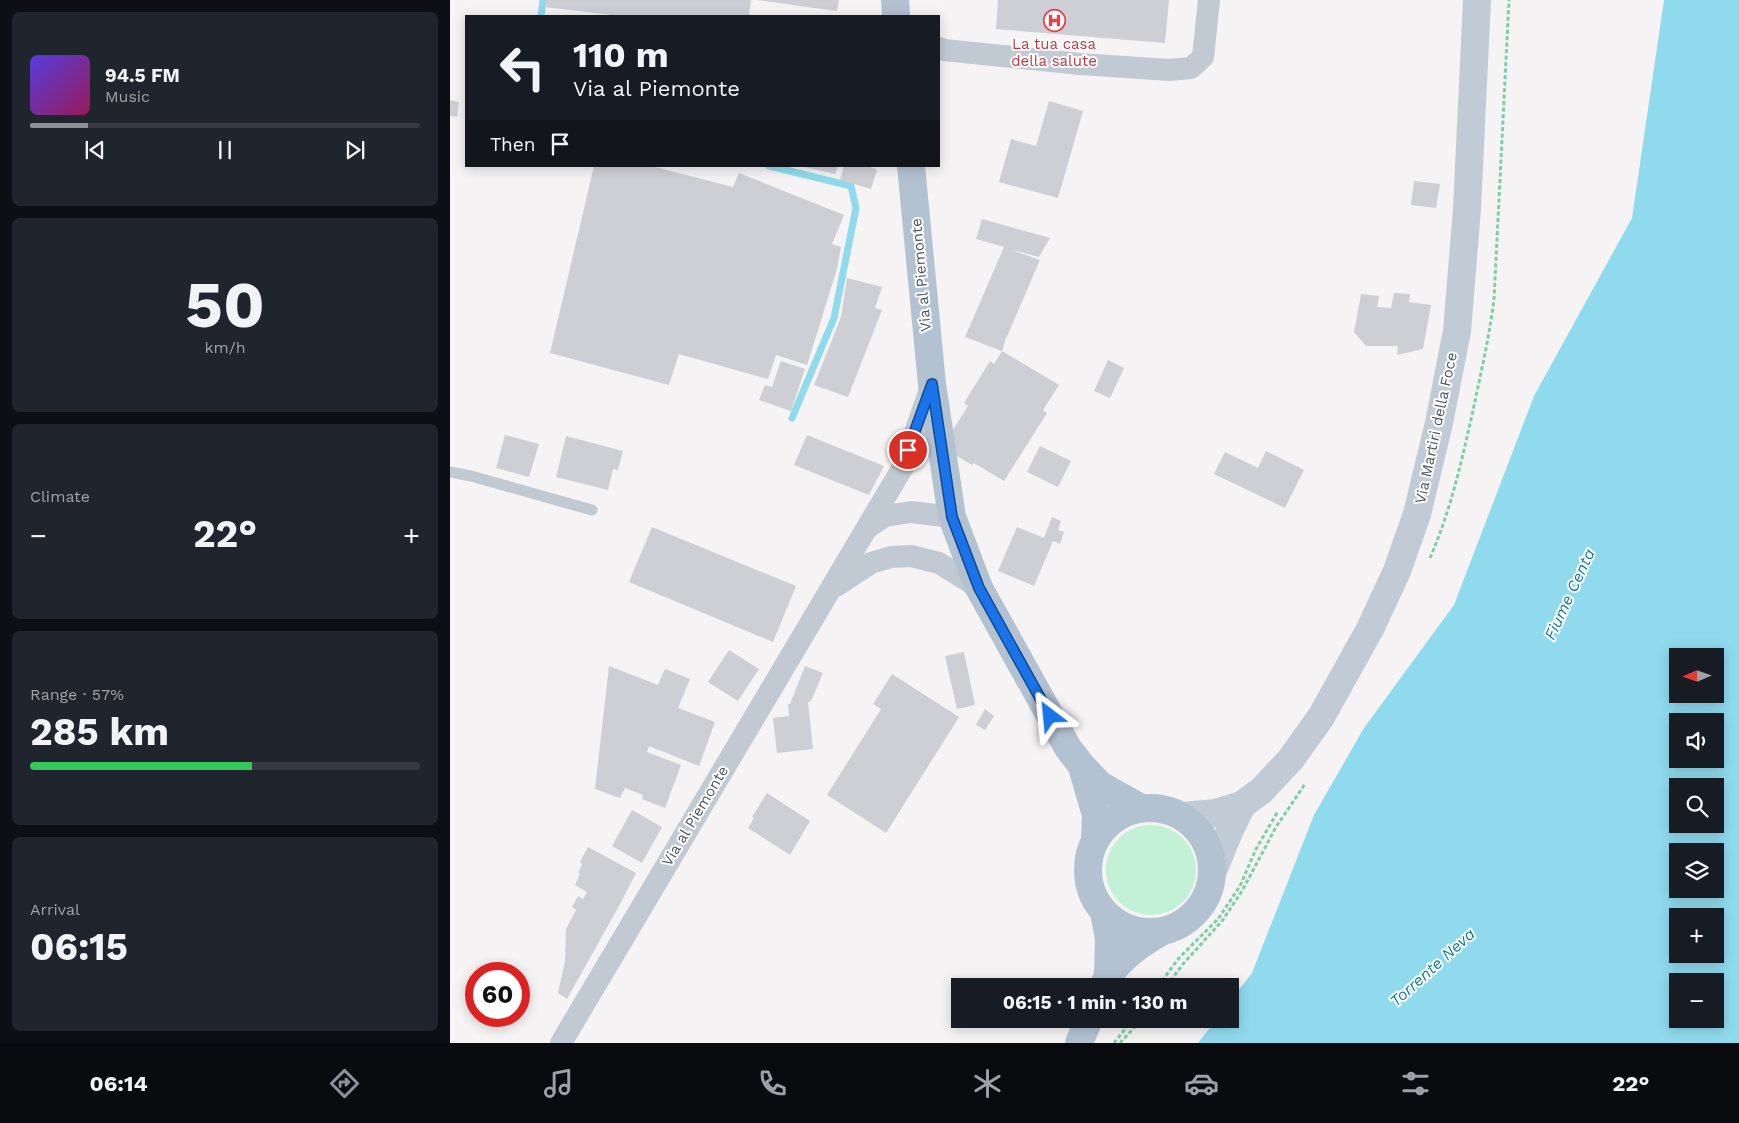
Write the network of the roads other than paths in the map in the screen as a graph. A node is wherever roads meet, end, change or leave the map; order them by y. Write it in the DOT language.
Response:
graph roads {
  1 [pos="895,0"];
  2 [pos="1208,0"];
  3 [pos="1477,0"];
  4 [pos="896,15"];
  5 [pos="940,48"];
  6 [pos="911,167"];
  7 [pos="932,384"];
  8 [pos="450,472"];
  9 [pos="592,510"];
  10 [pos="952,517"];
  11 [pos="867,528"];
  12 [pos="979,588"];
  13 [pos="831,589"];
  14 [pos="1082,766"];
  15 [pos="1242,805"];
  16 [pos="1141,808"];
  17 [pos="1182,816"];
  18 [pos="1095,840"];
  19 [pos="1213,870"];
  20 [pos="1104,912"];
  21 [pos="1161,932"];
  22 [pos="1106,978"];
  23 [pos="1109,978"];
  24 [pos="1085,1028"];
  25 [pos="561,1043"];
  26 [pos="1079,1043"];
  1 -- 4 [label="main road"];
  2 -- 5 [label="street"];
  3 -- 15 [label="main road, Via Martiri della Foce"];
  6 -- 7 [label="main road, Via al Piemonte"];
  7 -- 10 [label="main road, Via al Piemonte"];
  7 -- 11 [label="street, Via al Piemonte"];
  8 -- 9 [label="lane"];
  10 -- 11 [label="street, Via al Piemonte"];
  10 -- 12 [label="main road, Via al Piemonte"];
  11 -- 13 [label="street, Via al Piemonte"];
  12 -- 13 [label="street, Via al Piemonte"];
  12 -- 14 [label="main road, Via al Piemonte"];
  13 -- 25 [label="street, Via al Piemonte"];
  14 -- 16 [label="main road, Via al Piemonte"];
  14 -- 18 [label="main road, Via al Piemonte"];
  15 -- 17 [label="main road, Via Martiri della Foce"];
  15 -- 19 [label="main road, Via Martiri della Foce"];
  16 -- 17 [label="main road"];
  16 -- 18 [label="main road"];
  17 -- 19 [label="main road"];
  18 -- 20 [label="main road"];
  19 -- 21 [label="main road"];
  20 -- 21 [label="main road"];
  20 -- 22 [label="main road"];
  21 -- 23 [label="main road"];
  24 -- 26 [label="main road"];
}
